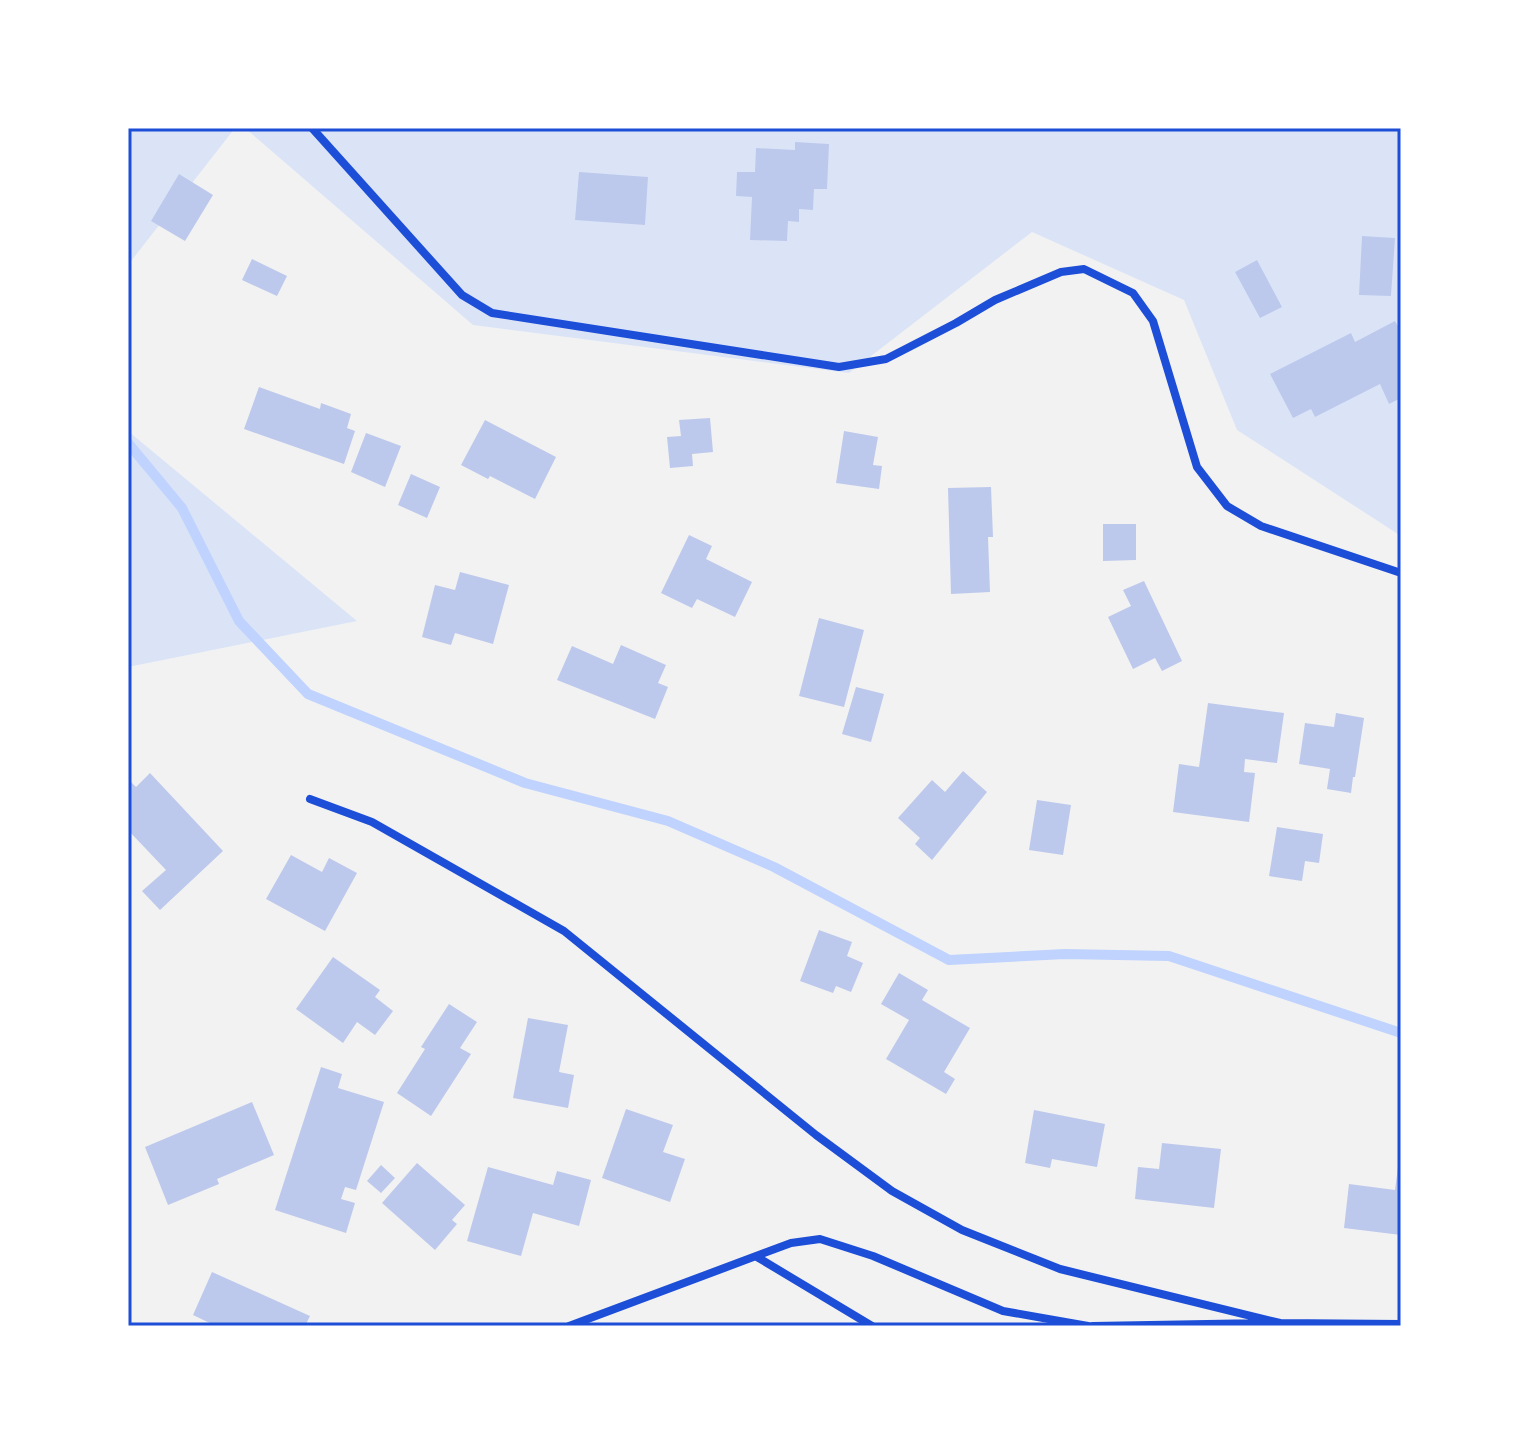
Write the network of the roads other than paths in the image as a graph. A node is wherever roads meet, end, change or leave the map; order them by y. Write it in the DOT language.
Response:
graph roads {
  1 [pos="312,128"];
  2 [pos="1401,573"];
  3 [pos="310,799"];
  4 [pos="757,1257"];
  5 [pos="1280,1323"];
  6 [pos="1401,1324"];
  7 [pos="569,1326"];
  8 [pos="872,1326"];
  9 [pos="1090,1326"];
  1 -- 2 [label="street"];
  3 -- 5 [label="street"];
  4 -- 7 [label="street"];
  4 -- 8 [label="street"];
  4 -- 9 [label="street"];
  5 -- 6 [label="street"];
  5 -- 9 [label="street"];
}
